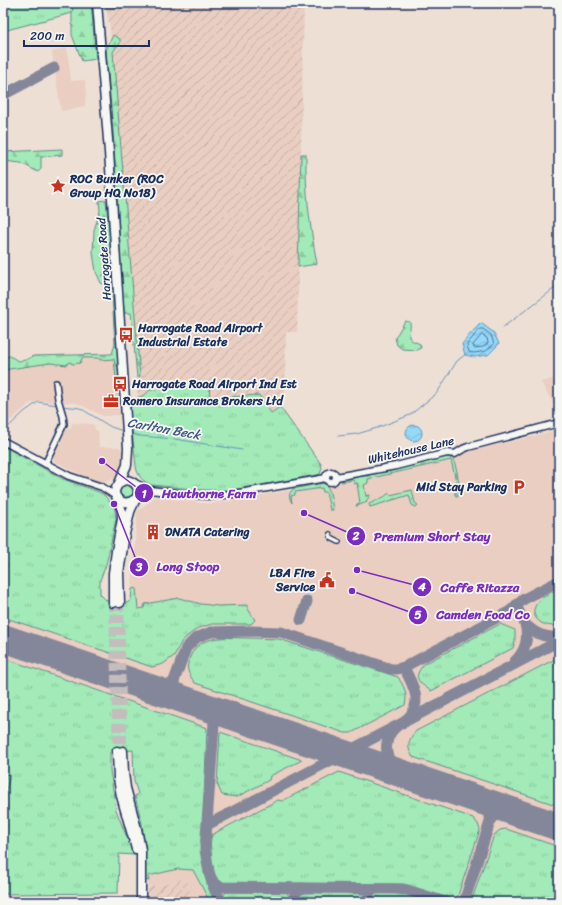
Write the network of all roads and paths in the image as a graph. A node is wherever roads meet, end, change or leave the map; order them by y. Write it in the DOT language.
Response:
graph roads {
  1 [pos="97,3"];
  2 [pos="56,383"];
  3 [pos="559,423"];
  4 [pos="3,441"];
  5 [pos="45,464"];
  6 [pos="127,465"];
  7 [pos="119,483"];
  8 [pos="134,483"];
  9 [pos="102,487"];
  10 [pos="150,490"];
  11 [pos="117,498"];
  12 [pos="135,499"];
  13 [pos="330,534"];
  14 [pos="339,542"];
  15 [pos="119,552"];
  16 [pos="116,603"];
  17 [pos="120,751"];
  18 [pos="141,902"];
  1 -- 6 [label="highway, Harrogate Road"];
  2 -- 5 [label="street"];
  3 -- 10 [label="street, Whitehouse Lane"];
  4 -- 5 [label="street"];
  5 -- 9 [label="street"];
  6 -- 7 [label="highway, Harrogate Road"];
  6 -- 8 [label="highway, Harrogate Road"];
  7 -- 8 [label="highway"];
  7 -- 9 [label="street"];
  7 -- 11 [label="highway"];
  8 -- 10 [label="street"];
  8 -- 12 [label="highway"];
  9 -- 11 [label="street"];
  10 -- 12 [label="street"];
  11 -- 12 [label="highway"];
  11 -- 15 [label="highway"];
  12 -- 15 [label="highway"];
  13 -- 14 [label="street"];
  15 -- 16 [label="highway"];
  17 -- 18 [label="highway"];
}
